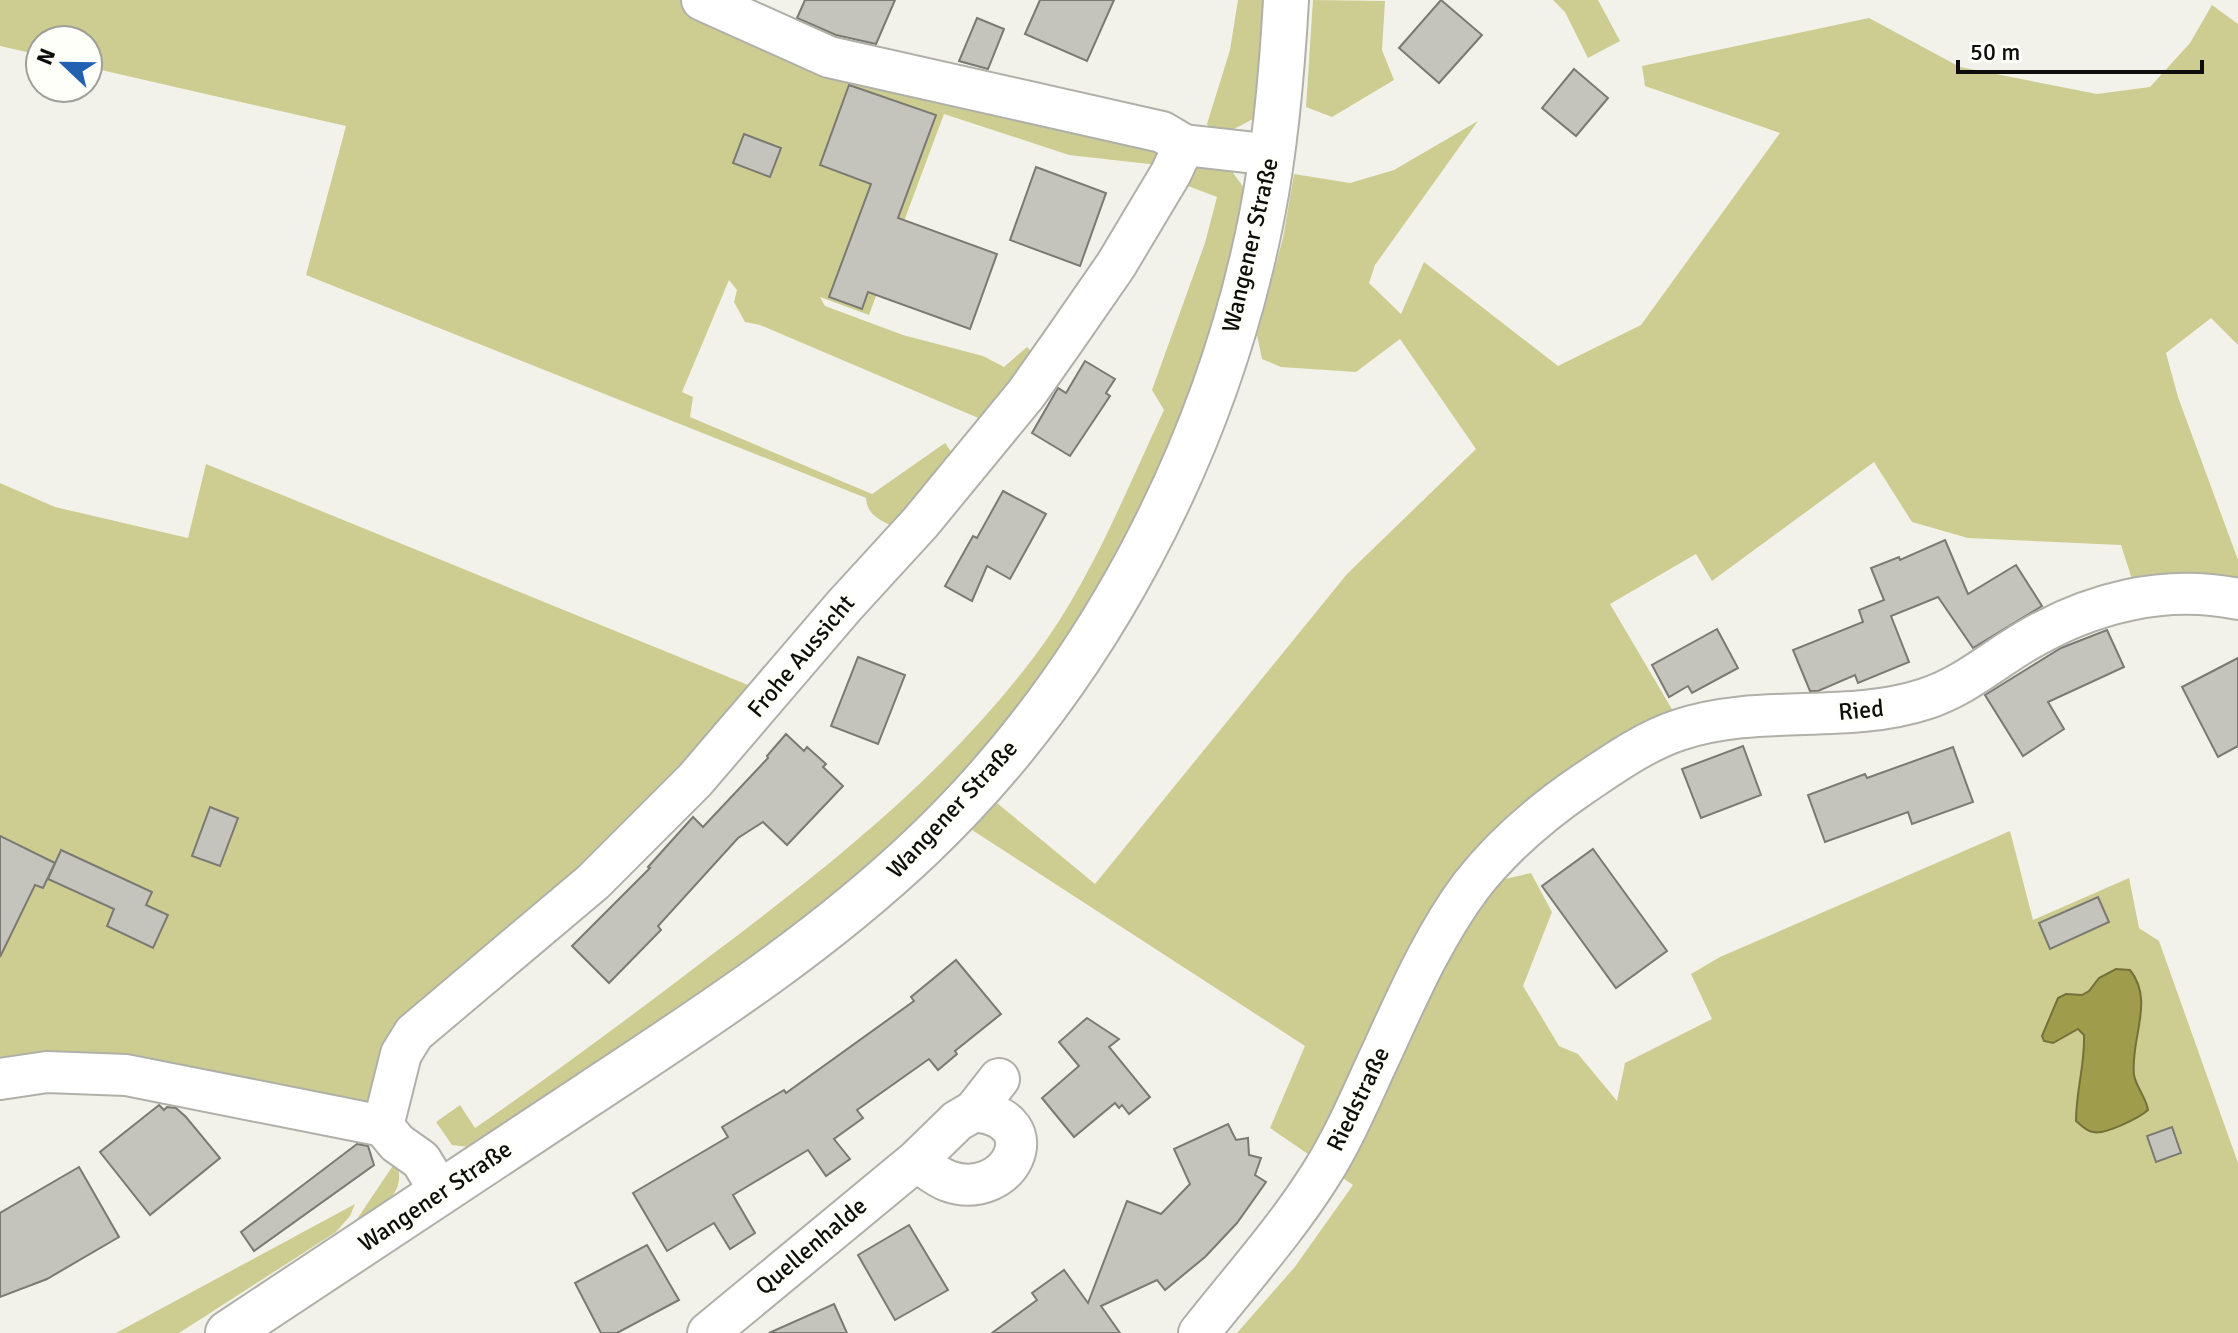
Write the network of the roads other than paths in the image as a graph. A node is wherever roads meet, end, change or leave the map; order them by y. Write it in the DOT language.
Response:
graph roads {
  1 [pos="702,0"];
  2 [pos="1286,0"];
  3 [pos="1184,145"];
  4 [pos="1272,155"];
  5 [pos="2238,599"];
  6 [pos="1498,854"];
  7 [pos="0,1079"];
  8 [pos="999,1079"];
  9 [pos="974,1111"];
  10 [pos="383,1126"];
  11 [pos="916,1161"];
  12 [pos="441,1193"];
  13 [pos="228,1333"];
  14 [pos="708,1333"];
  15 [pos="1199,1333"];
  1 -- 3 [label="street"];
  2 -- 4 [label="main road, Wangener Straße"];
  3 -- 4 [label="street"];
  3 -- 10 [label="street, Frohe Aussicht"];
  4 -- 12 [label="main road, Wangener Straße"];
  5 -- 6 [label="street, Ried"];
  6 -- 15 [label="street, Riedstraße"];
  7 -- 10 [label="street"];
  8 -- 9 [label="street, Quellenhalde"];
  9 -- 11 [label="street, Quellenhalde"];
  9 -- 11 [label="street"];
  10 -- 12 [label="street"];
  11 -- 14 [label="street, Quellenhalde"];
  12 -- 13 [label="main road, Wangener Straße"];
}
